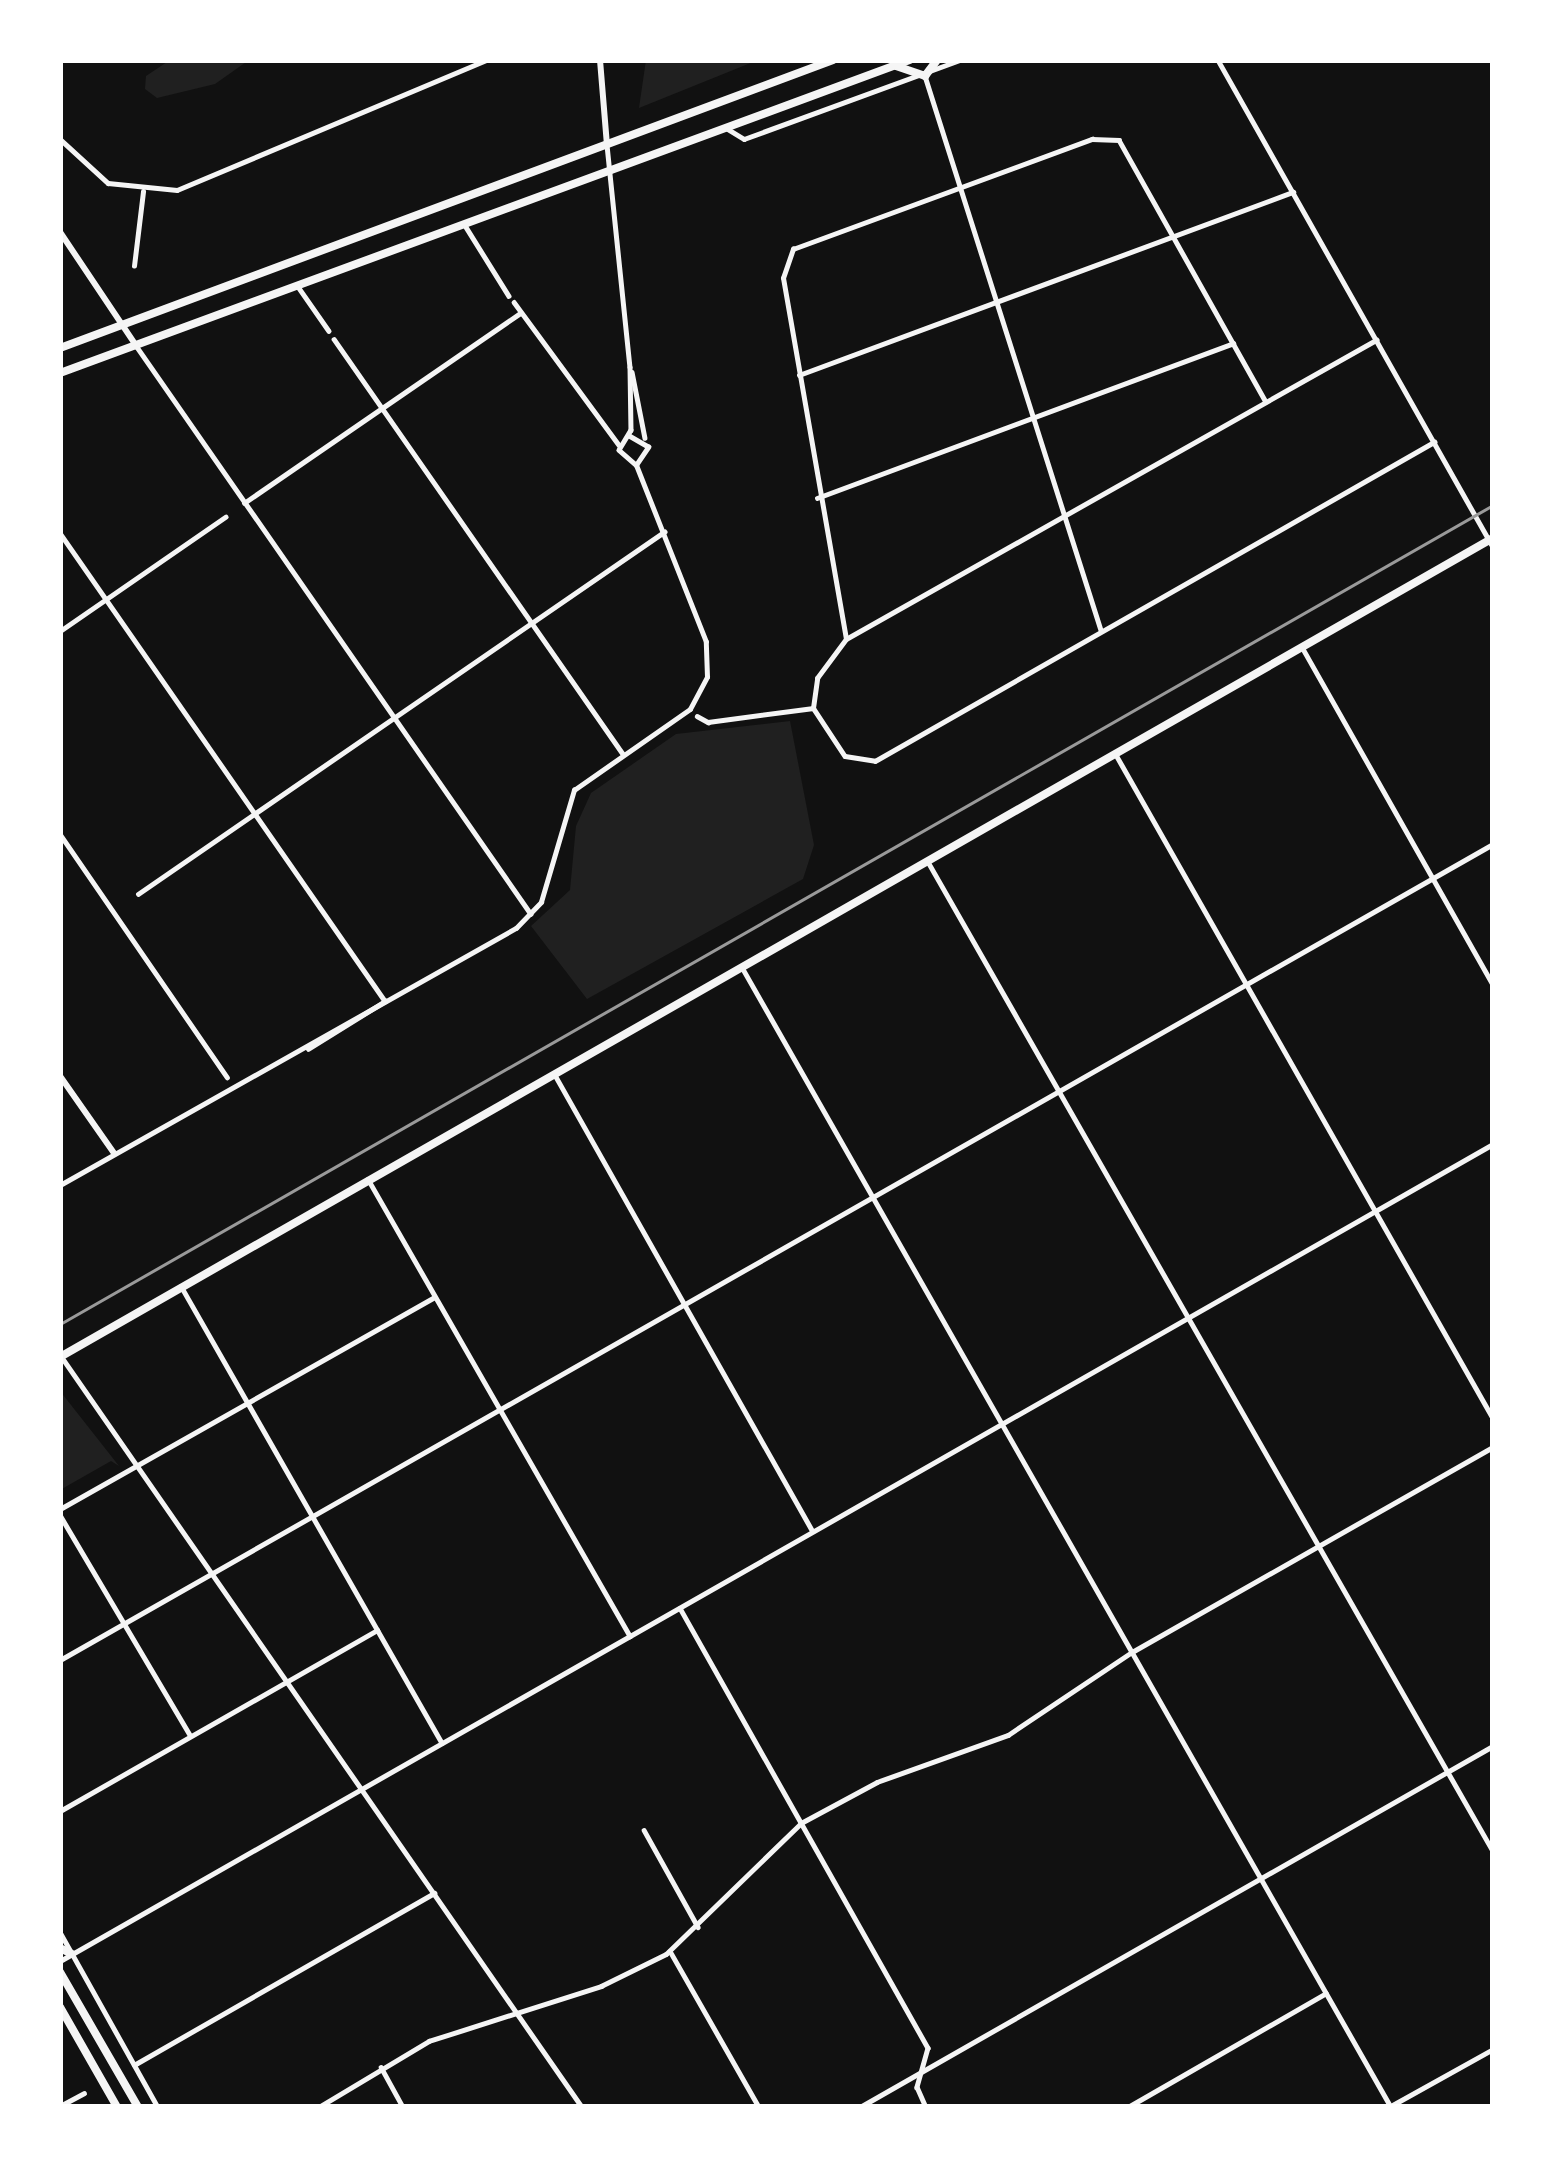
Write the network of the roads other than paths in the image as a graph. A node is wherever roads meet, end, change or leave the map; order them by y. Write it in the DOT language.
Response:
graph roads {
  1 [pos="485,60"];
  2 [pos="600,60"];
  3 [pos="833,60"];
  4 [pos="910,60"];
  5 [pos="937,60"];
  6 [pos="960,60"];
  7 [pos="1218,60"];
  8 [pos="894,66"];
  9 [pos="925,76"];
  10 [pos="726,128"];
  11 [pos="60,140"];
  12 [pos="607,145"];
  13 [pos="612,171"];
  14 [pos="961,187"];
  15 [pos="143,192"];
  16 [pos="1293,192"];
  17 [pos="466,227"];
  18 [pos="60,232"];
  19 [pos="1174,238"];
  20 [pos="134,266"];
  21 [pos="299,288"];
  22 [pos="996,303"];
  23 [pos="520,313"];
  24 [pos="124,326"];
  25 [pos="328,331"];
  26 [pos="334,338"];
  27 [pos="1376,340"];
  28 [pos="1233,343"];
  29 [pos="136,347"];
  30 [pos="60,348"];
  31 [pos="630,367"];
  32 [pos="60,373"];
  33 [pos="800,375"];
  34 [pos="1266,402"];
  35 [pos="383,409"];
  36 [pos="1034,420"];
  37 [pos="629,436"];
  38 [pos="1434,442"];
  39 [pos="646,443"];
  40 [pos="620,446"];
  41 [pos="636,464"];
  42 [pos="817,498"];
  43 [pos="244,503"];
  44 [pos="225,517"];
  45 [pos="1064,518"];
  46 [pos="664,532"];
  47 [pos="60,533"];
  48 [pos="1492,542"];
  49 [pos="106,599"];
  50 [pos="532,623"];
  51 [pos="60,631"];
  52 [pos="1102,631"];
  53 [pos="846,639"];
  54 [pos="1302,647"];
  55 [pos="813,707"];
  56 [pos="698,716"];
  57 [pos="393,719"];
  58 [pos="1115,753"];
  59 [pos="623,754"];
  60 [pos="255,815"];
  61 [pos="60,835"];
  62 [pos="1493,844"];
  63 [pos="927,860"];
  64 [pos="1431,879"];
  65 [pos="138,894"];
  66 [pos="531,914"];
  67 [pos="742,969"];
  68 [pos="1246,984"];
  69 [pos="1493,985"];
  70 [pos="385,1001"];
  71 [pos="308,1049"];
  72 [pos="555,1075"];
  73 [pos="60,1076"];
  74 [pos="227,1077"];
  75 [pos="1061,1091"];
  76 [pos="1493,1144"];
  77 [pos="114,1153"];
  78 [pos="368,1179"];
  79 [pos="60,1185"];
  80 [pos="874,1197"];
  81 [pos="1375,1210"];
  82 [pos="181,1286"];
  83 [pos="434,1297"];
  84 [pos="686,1304"];
  85 [pos="1190,1318"];
  86 [pos="61,1357"];
  87 [pos="248,1403"];
  88 [pos="498,1412"];
  89 [pos="1493,1418"];
  90 [pos="1002,1425"];
  91 [pos="1493,1447"];
  92 [pos="138,1465"];
  93 [pos="60,1512"];
  94 [pos="313,1519"];
  95 [pos="813,1532"];
  96 [pos="1319,1546"];
  97 [pos="215,1573"];
  98 [pos="680,1608"];
  99 [pos="125,1623"];
  100 [pos="377,1630"];
  101 [pos="631,1636"];
  102 [pos="1132,1652"];
  103 [pos="60,1660"];
  104 [pos="288,1681"];
  105 [pos="190,1735"];
  106 [pos="442,1743"];
  107 [pos="1493,1746"];
  108 [pos="1448,1772"];
  109 [pos="364,1789"];
  110 [pos="60,1811"];
  111 [pos="802,1823"];
  112 [pos="644,1830"];
  113 [pos="1493,1851"];
  114 [pos="1261,1878"];
  115 [pos="434,1893"];
  116 [pos="698,1927"];
  117 [pos="60,1932"];
  118 [pos="60,1948"];
  119 [pos="670,1951"];
  120 [pos="72,1954"];
  121 [pos="60,1961"];
  122 [pos="60,1972"];
  123 [pos="1326,1993"];
  124 [pos="60,2006"];
  125 [pos="517,2012"];
  126 [pos="1493,2049"];
  127 [pos="134,2065"];
  128 [pos="381,2067"];
  129 [pos="921,2072"];
  130 [pos="84,2093"];
  131 [pos="60,2106"];
  132 [pos="117,2107"];
  133 [pos="138,2107"];
  134 [pos="158,2107"];
  135 [pos="320,2107"];
  136 [pos="403,2107"];
  137 [pos="582,2107"];
  138 [pos="759,2107"];
  139 [pos="860,2107"];
  140 [pos="926,2107"];
  141 [pos="1129,2107"];
  142 [pos="1390,2107"];
  1 -- 15 [label="street"];
  2 -- 12 [label="street"];
  3 -- 12 [label="main road"];
  4 -- 8 [label="main road"];
  5 -- 9 [label="main road"];
  6 -- 9 [label="street"];
  7 -- 16 [label="street"];
  8 -- 9 [label="main road"];
  8 -- 10 [label="main road"];
  9 -- 10 [label="street"];
  9 -- 14 [label="street"];
  10 -- 13 [label="main road"];
  11 -- 15 [label="street"];
  12 -- 13 [label="street"];
  12 -- 24 [label="main road"];
  13 -- 17 [label="main road"];
  13 -- 31 [label="street"];
  14 -- 19 [label="street"];
  14 -- 22 [label="street"];
  14 -- 33 [label="street"];
  15 -- 20 [label="street"];
  16 -- 19 [label="street"];
  16 -- 27 [label="street"];
  17 -- 21 [label="main road"];
  17 -- 23 [label="street"];
  18 -- 24 [label="street"];
  19 -- 22 [label="street"];
  19 -- 28 [label="street"];
  21 -- 25 [label="street"];
  21 -- 29 [label="main road"];
  22 -- 33 [label="street"];
  22 -- 36 [label="street"];
  23 -- 35 [label="street"];
  23 -- 40 [label="street"];
  24 -- 29 [label="street"];
  24 -- 30 [label="main road"];
  26 -- 35 [label="street"];
  27 -- 34 [label="street"];
  27 -- 38 [label="street"];
  28 -- 34 [label="street"];
  28 -- 36 [label="street"];
  29 -- 32 [label="main road"];
  29 -- 43 [label="street"];
  31 -- 37 [label="street"];
  31 -- 39 [label="street"];
  33 -- 42 [label="street"];
  34 -- 45 [label="street"];
  35 -- 43 [label="street"];
  35 -- 50 [label="street"];
  36 -- 42 [label="street"];
  36 -- 45 [label="street"];
  37 -- 39 [label="street"];
  37 -- 40 [label="street"];
  38 -- 48 [label="street"];
  38 -- 52 [label="street"];
  39 -- 41 [label="street"];
  40 -- 41 [label="street"];
  41 -- 46 [label="street"];
  42 -- 53 [label="street"];
  43 -- 57 [label="street"];
  44 -- 49 [label="street"];
  45 -- 52 [label="street"];
  45 -- 53 [label="street"];
  46 -- 50 [label="street"];
  46 -- 59 [label="street"];
  47 -- 49 [label="street"];
  48 -- 54 [label="main road"];
  49 -- 51 [label="street"];
  49 -- 60 [label="street"];
  50 -- 57 [label="street"];
  50 -- 59 [label="street"];
  52 -- 55 [label="street"];
  53 -- 55 [label="street"];
  54 -- 58 [label="main road"];
  54 -- 64 [label="street"];
  55 -- 56 [label="street"];
  57 -- 60 [label="street"];
  57 -- 66 [label="street"];
  58 -- 63 [label="main road"];
  58 -- 68 [label="street"];
  59 -- 66 [label="street"];
  60 -- 65 [label="street"];
  60 -- 70 [label="street"];
  61 -- 74 [label="street"];
  62 -- 64 [label="street"];
  63 -- 67 [label="main road"];
  63 -- 75 [label="street"];
  64 -- 68 [label="street"];
  64 -- 69 [label="street"];
  66 -- 70 [label="street"];
  67 -- 72 [label="main road"];
  67 -- 80 [label="street"];
  68 -- 75 [label="street"];
  68 -- 81 [label="street"];
  70 -- 71 [label="street"];
  70 -- 77 [label="street"];
  72 -- 78 [label="main road"];
  72 -- 84 [label="street"];
  73 -- 77 [label="street"];
  75 -- 80 [label="street"];
  75 -- 85 [label="street"];
  76 -- 81 [label="street"];
  77 -- 79 [label="street"];
  78 -- 82 [label="main road"];
  78 -- 83 [label="street"];
  80 -- 84 [label="street"];
  80 -- 90 [label="street"];
  81 -- 85 [label="street"];
  81 -- 89 [label="street"];
  82 -- 86 [label="main road"];
  82 -- 87 [label="street"];
  83 -- 87 [label="street"];
  83 -- 88 [label="street"];
  84 -- 88 [label="street"];
  84 -- 95 [label="street"];
  85 -- 90 [label="street"];
  85 -- 96 [label="street"];
  86 -- 92 [label="street"];
  87 -- 92 [label="street"];
  87 -- 94 [label="street"];
  88 -- 94 [label="street"];
  88 -- 101 [label="street"];
  90 -- 95 [label="street"];
  90 -- 102 [label="street"];
  91 -- 96 [label="street"];
  92 -- 93 [label="street"];
  92 -- 97 [label="street"];
  93 -- 99 [label="street"];
  94 -- 97 [label="street"];
  94 -- 100 [label="street"];
  95 -- 98 [label="street"];
  96 -- 102 [label="street"];
  96 -- 108 [label="street"];
  97 -- 99 [label="street"];
  97 -- 104 [label="street"];
  98 -- 101 [label="street"];
  98 -- 111 [label="street"];
  99 -- 103 [label="street"];
  99 -- 105 [label="street"];
  100 -- 104 [label="street"];
  100 -- 106 [label="street"];
  101 -- 106 [label="street"];
  102 -- 111 [label="street"];
  102 -- 114 [label="street"];
  104 -- 105 [label="street"];
  104 -- 109 [label="street"];
  105 -- 110 [label="street"];
  106 -- 109 [label="street"];
  107 -- 108 [label="street"];
  108 -- 113 [label="street"];
  108 -- 114 [label="street"];
  109 -- 115 [label="street"];
  109 -- 120 [label="street"];
  111 -- 116 [label="street"];
  111 -- 129 [label="street"];
  112 -- 116 [label="street"];
  114 -- 123 [label="street"];
  114 -- 129 [label="street"];
  115 -- 125 [label="street"];
  115 -- 127 [label="street"];
  116 -- 119 [label="street"];
  117 -- 120 [label="street"];
  118 -- 120 [label="main road"];
  119 -- 125 [label="street"];
  119 -- 138 [label="street"];
  120 -- 121 [label="street"];
  120 -- 127 [label="street"];
  122 -- 133 [label="main road"];
  123 -- 141 [label="street"];
  123 -- 142 [label="street"];
  124 -- 132 [label="main road"];
  125 -- 128 [label="street"];
  125 -- 137 [label="street"];
  126 -- 142 [label="street"];
  127 -- 134 [label="street"];
  128 -- 135 [label="street"];
  128 -- 136 [label="street"];
  129 -- 139 [label="street"];
  129 -- 140 [label="street"];
  130 -- 131 [label="street"];
}
